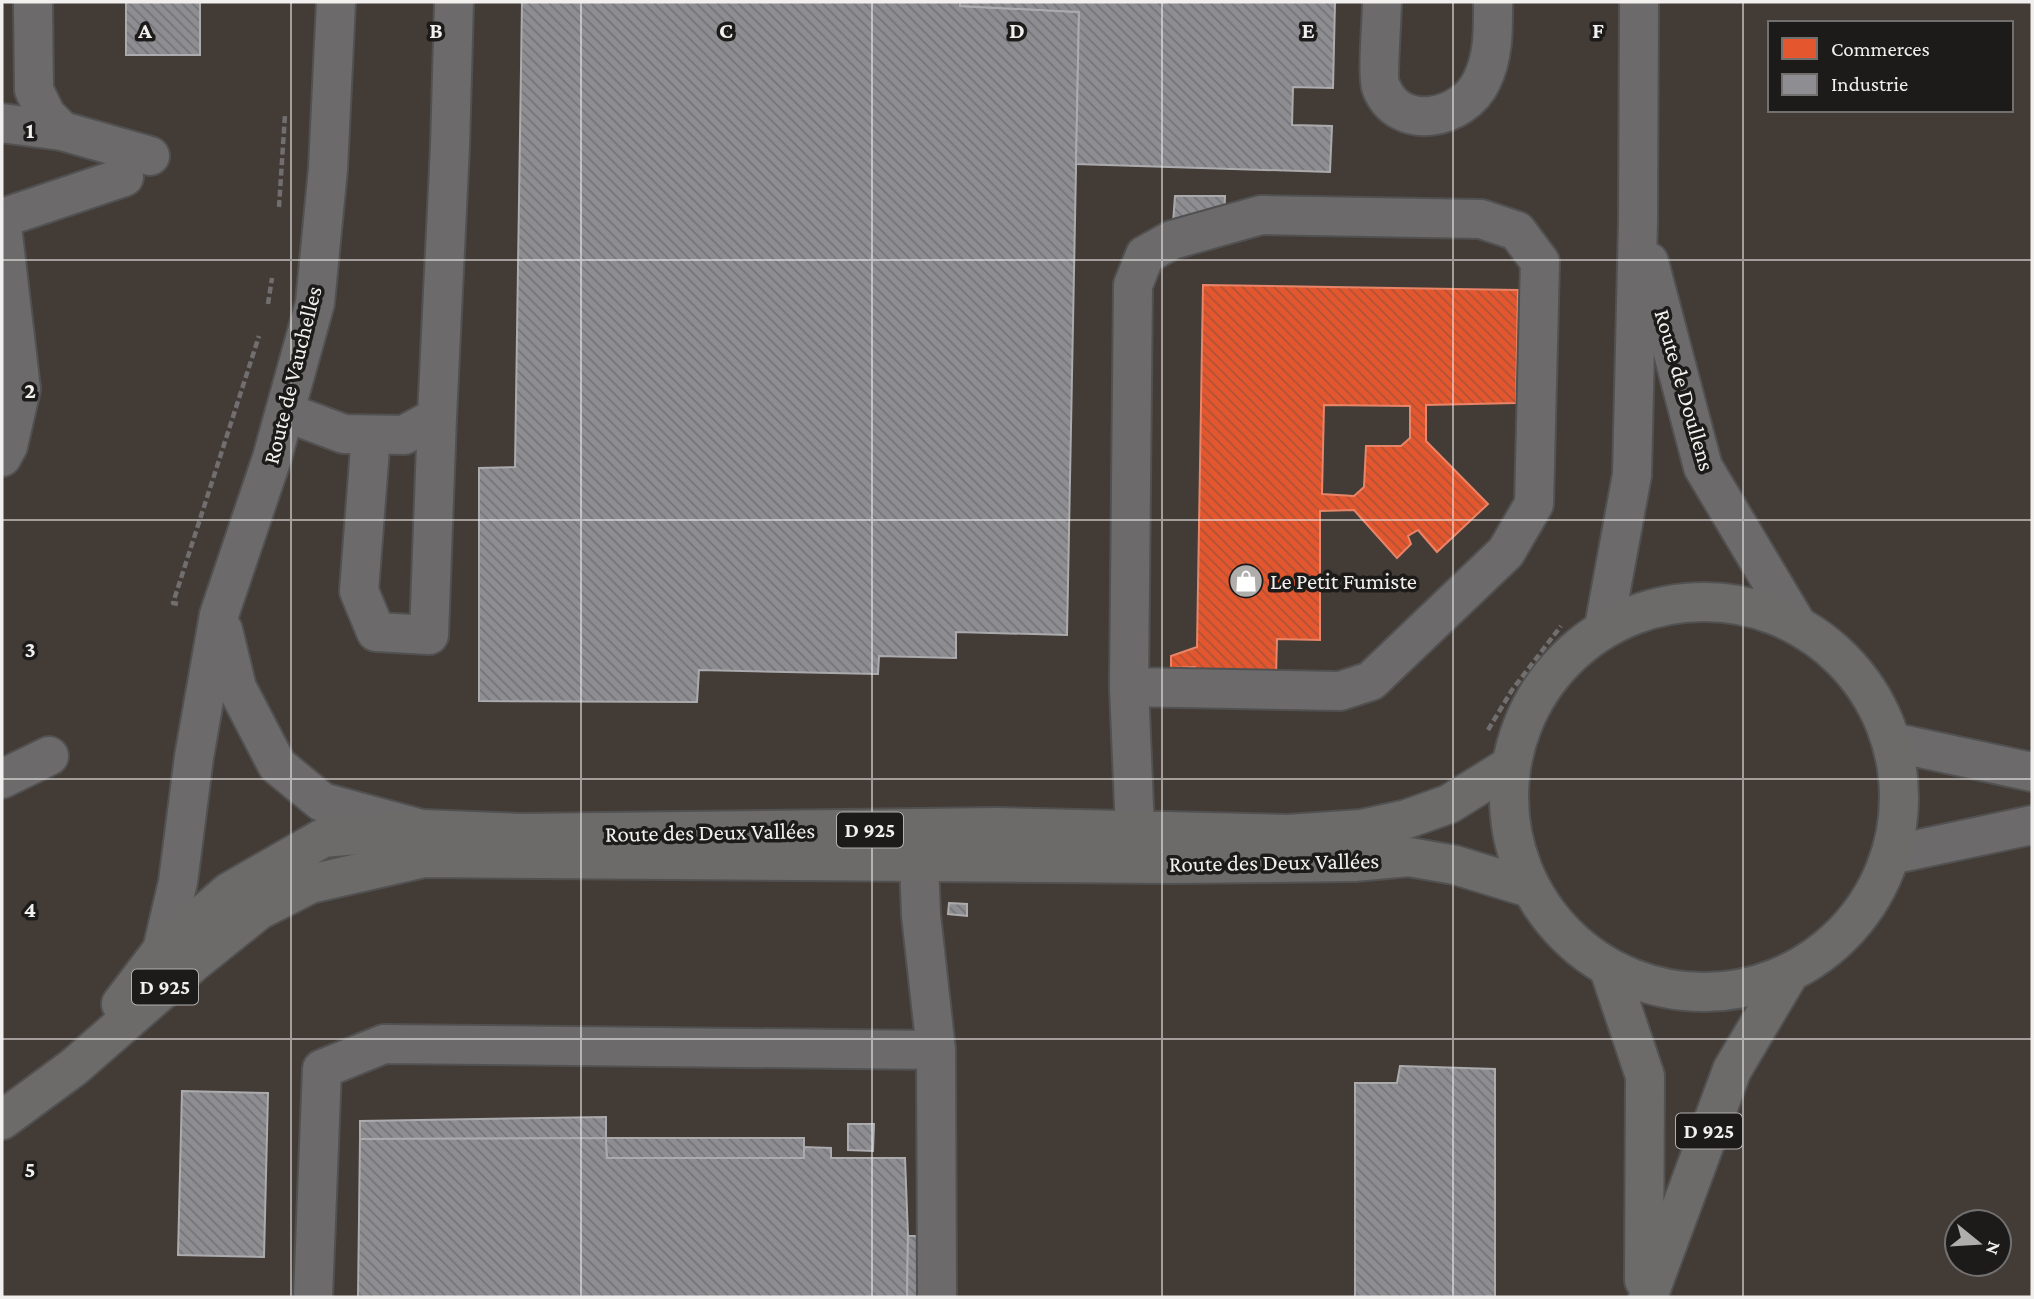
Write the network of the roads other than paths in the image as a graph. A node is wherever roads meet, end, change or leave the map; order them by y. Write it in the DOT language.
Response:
graph roads {
  1 [pos="33,2"];
  2 [pos="336,2"];
  3 [pos="454,2"];
  4 [pos="1382,2"];
  5 [pos="1493,2"];
  6 [pos="1639,2"];
  7 [pos="2,123"];
  8 [pos="62,131"];
  9 [pos="2,218"];
  10 [pos="1638,220"];
  11 [pos="2,226"];
  12 [pos="285,411"];
  13 [pos="437,417"];
  14 [pos="371,435"];
  15 [pos="2,457"];
  16 [pos="219,615"];
  17 [pos="1796,623"];
  18 [pos="1604,627"];
  19 [pos="1129,687"];
  20 [pos="1892,742"];
  21 [pos="49,756"];
  22 [pos="1510,766"];
  23 [pos="2032,772"];
  24 [pos="2,779"];
  25 [pos="2032,825"];
  26 [pos="423,829"];
  27 [pos="1135,830"];
  28 [pos="1891,855"];
  29 [pos="919,862"];
  30 [pos="1530,888"];
  31 [pos="162,950"];
  32 [pos="1609,969"];
  33 [pos="1789,974"];
  34 [pos="936,1050"];
  35 [pos="74,1067"];
  36 [pos="2,1120"];
  37 [pos="313,1297"];
  38 [pos="937,1297"];
  39 [pos="1646,1297"];
  1 -- 8 [label="street"];
  2 -- 12 [label="street, Route de Vauchelles"];
  3 -- 13 [label="street"];
  4 -- 5 [label="street"];
  6 -- 10 [label="street, Route de Doullens"];
  7 -- 8 [label="street"];
  8 -- 9 [label="street"];
  10 -- 17 [label="street, Route de Doullens"];
  10 -- 18 [label="street, Route de Doullens"];
  11 -- 15 [label="street"];
  12 -- 14 [label="street"];
  12 -- 16 [label="street, Route de Vauchelles"];
  13 -- 14 [label="street"];
  13 -- 14 [label="street"];
  16 -- 26 [label="street"];
  16 -- 31 [label="street, Route de Vauchelles"];
  17 -- 18 [label="main road"];
  17 -- 20 [label="main road"];
  18 -- 22 [label="main road"];
  19 -- 19 [label="street"];
  19 -- 27 [label="street"];
  20 -- 23 [label="street"];
  20 -- 28 [label="main road"];
  21 -- 24 [label="street"];
  22 -- 27 [label="main road, Route des Deux Vallées / D 925"];
  22 -- 30 [label="main road"];
  25 -- 28 [label="street"];
  26 -- 27 [label="main road, Route des Deux Vallées / D 925"];
  26 -- 31 [label="main road, Route des Deux Vallées / D 925"];
  28 -- 33 [label="main road"];
  29 -- 30 [label="main road, Route des Deux Vallées / D 925"];
  29 -- 34 [label="street"];
  29 -- 35 [label="main road, Route des Deux Vallées / D 925"];
  30 -- 32 [label="main road"];
  31 -- 35 [label="main road, Route des Deux Vallées / D 925"];
  32 -- 33 [label="main road"];
  32 -- 39 [label="main road, D 925"];
  33 -- 39 [label="main road, D 925"];
  34 -- 37 [label="street"];
  34 -- 38 [label="street"];
  35 -- 36 [label="main road, Route des Deux Vallées / D 925"];
}
